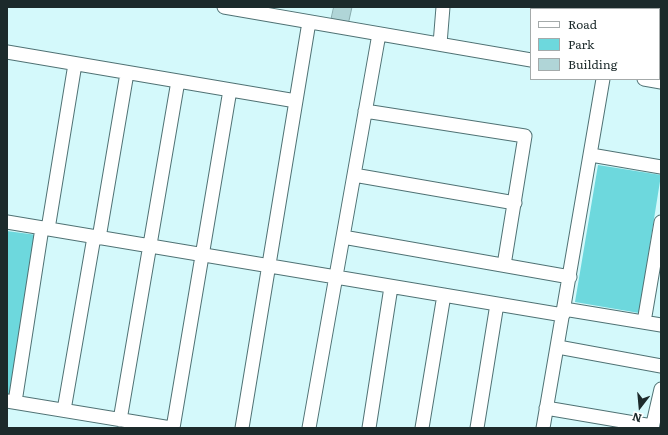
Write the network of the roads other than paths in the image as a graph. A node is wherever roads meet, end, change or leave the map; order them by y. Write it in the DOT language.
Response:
graph roads {
  1 [pos="228,7"];
  2 [pos="443,7"];
  3 [pos="309,22"];
  4 [pos="379,34"];
  5 [pos="440,44"];
  6 [pos="7,52"];
  7 [pos="530,60"];
  8 [pos="75,64"];
  9 [pos="127,73"];
  10 [pos="603,80"];
  11 [pos="650,80"];
  12 [pos="178,81"];
  13 [pos="661,82"];
  14 [pos="230,90"];
  15 [pos="296,101"];
  16 [pos="365,111"];
  17 [pos="590,155"];
  18 [pos="661,167"];
  19 [pos="354,175"];
  20 [pos="514,203"];
  21 [pos="7,222"];
  22 [pos="661,222"];
  23 [pos="45,229"];
  24 [pos="97,237"];
  25 [pos="343,237"];
  26 [pos="150,246"];
  27 [pos="202,255"];
  28 [pos="504,265"];
  29 [pos="268,266"];
  30 [pos="336,277"];
  31 [pos="570,277"];
  32 [pos="391,287"];
  33 [pos="444,295"];
  34 [pos="497,304"];
  35 [pos="564,312"];
  36 [pos="644,322"];
  37 [pos="661,325"];
  38 [pos="558,346"];
  39 [pos="661,366"];
  40 [pos="661,389"];
  41 [pos="11,402"];
  42 [pos="546,408"];
  43 [pos="64,410"];
  44 [pos="120,420"];
  45 [pos="652,427"];
  46 [pos="172,428"];
  47 [pos="242,428"];
  48 [pos="309,428"];
  49 [pos="369,428"];
  50 [pos="422,428"];
  51 [pos="477,428"];
  52 [pos="543,428"];
  1 -- 3 [label="street"];
  2 -- 5 [label="street"];
  3 -- 4 [label="street"];
  3 -- 15 [label="street"];
  4 -- 5 [label="street"];
  4 -- 16 [label="street"];
  5 -- 7 [label="street"];
  6 -- 8 [label="street"];
  8 -- 9 [label="street"];
  8 -- 23 [label="street"];
  9 -- 12 [label="street"];
  9 -- 24 [label="street"];
  10 -- 17 [label="street"];
  11 -- 13 [label="street"];
  12 -- 14 [label="street"];
  12 -- 26 [label="street"];
  14 -- 15 [label="street"];
  14 -- 27 [label="street"];
  15 -- 29 [label="street"];
  16 -- 19 [label="street"];
  16 -- 20 [label="street"];
  17 -- 18 [label="street"];
  17 -- 31 [label="street"];
  19 -- 20 [label="street"];
  19 -- 25 [label="street"];
  20 -- 28 [label="street"];
  21 -- 23 [label="street"];
  22 -- 36 [label="street"];
  23 -- 24 [label="street"];
  23 -- 41 [label="street"];
  24 -- 26 [label="street"];
  24 -- 43 [label="street"];
  25 -- 28 [label="street"];
  25 -- 30 [label="street"];
  26 -- 27 [label="street"];
  26 -- 44 [label="street"];
  27 -- 29 [label="street"];
  27 -- 46 [label="street"];
  28 -- 31 [label="street"];
  29 -- 30 [label="street"];
  29 -- 47 [label="street"];
  30 -- 32 [label="street"];
  30 -- 48 [label="street"];
  31 -- 35 [label="street"];
  32 -- 33 [label="street"];
  32 -- 49 [label="street"];
  33 -- 34 [label="street"];
  33 -- 50 [label="street"];
  34 -- 35 [label="street"];
  34 -- 51 [label="street"];
  35 -- 36 [label="street"];
  35 -- 38 [label="street"];
  36 -- 37 [label="street"];
  38 -- 39 [label="street"];
  38 -- 42 [label="street"];
  40 -- 45 [label="street"];
  41 -- 43 [label="street"];
  42 -- 45 [label="street"];
  42 -- 52 [label="street"];
  43 -- 44 [label="street"];
  44 -- 46 [label="street"];
}
